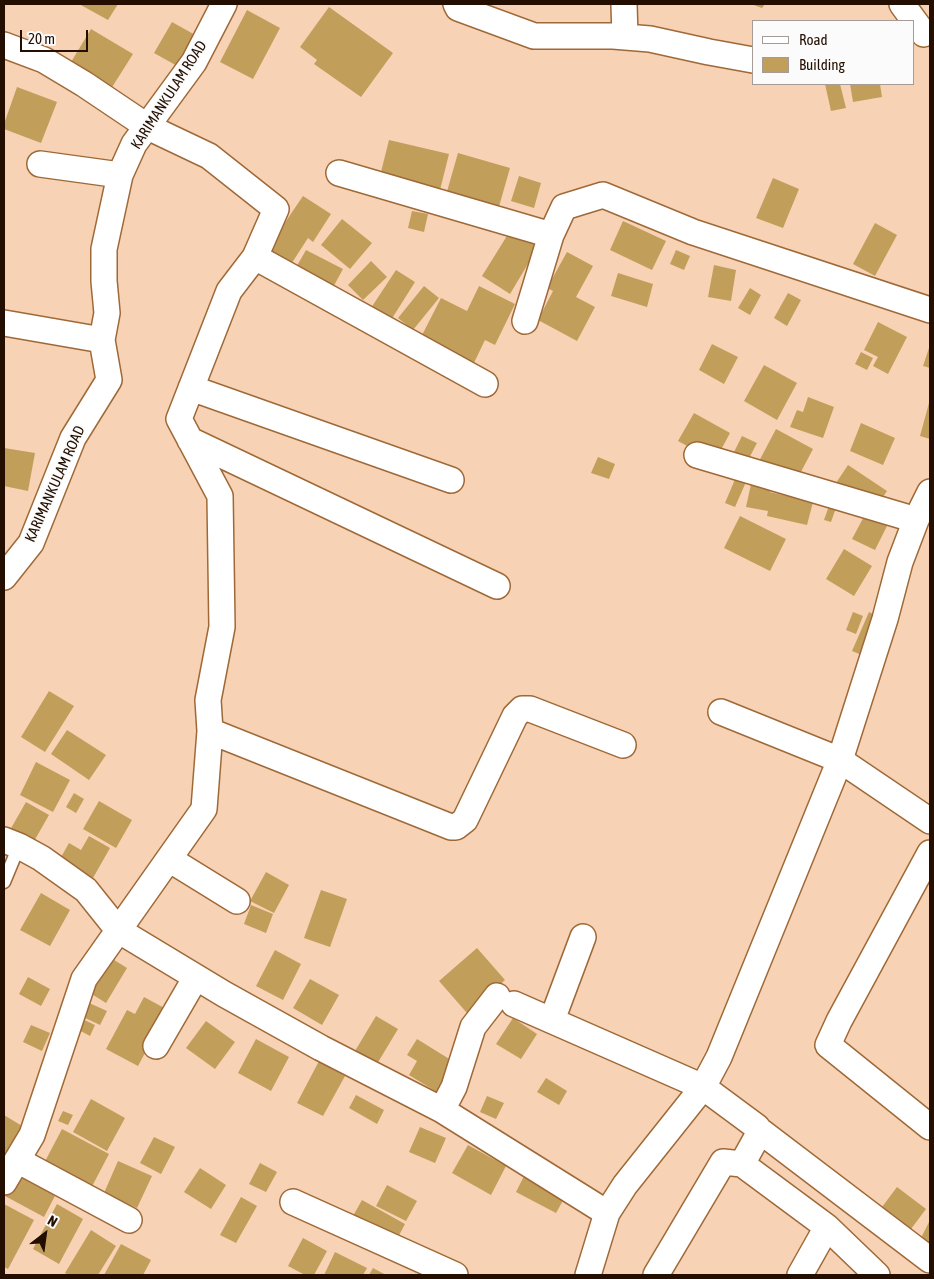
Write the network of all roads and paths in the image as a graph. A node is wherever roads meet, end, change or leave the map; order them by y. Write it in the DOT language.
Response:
graph roads {
  1 [pos="224,4"];
  2 [pos="456,4"];
  3 [pos="624,4"];
  4 [pos="902,4"];
  5 [pos="913,20"];
  6 [pos="914,22"];
  7 [pos="922,34"];
  8 [pos="625,37"];
  9 [pos="4,45"];
  10 [pos="752,60"];
  11 [pos="148,127"];
  12 [pos="40,164"];
  13 [pos="339,173"];
  14 [pos="120,175"];
  15 [pos="551,235"];
  16 [pos="255,256"];
  17 [pos="930,310"];
  18 [pos="525,321"];
  19 [pos="4,323"];
  20 [pos="102,340"];
  21 [pos="485,384"];
  22 [pos="191,388"];
  23 [pos="190,440"];
  24 [pos="697,455"];
  25 [pos="451,480"];
  26 [pos="930,492"];
  27 [pos="916,520"];
  28 [pos="4,577"];
  29 [pos="497,586"];
  30 [pos="721,712"];
  31 [pos="210,731"];
  32 [pos="623,745"];
  33 [pos="840,760"];
  34 [pos="930,821"];
  35 [pos="11,843"];
  36 [pos="930,853"];
  37 [pos="169,859"];
  38 [pos="4,882"];
  39 [pos="237,901"];
  40 [pos="118,930"];
  41 [pos="583,937"];
  42 [pos="196,977"];
  43 [pos="552,1020"];
  44 [pos="156,1046"];
  45 [pos="703,1087"];
  46 [pos="442,1110"];
  47 [pos="930,1127"];
  48 [pos="759,1130"];
  49 [pos="17,1160"];
  50 [pos="742,1164"];
  51 [pos="4,1182"];
  52 [pos="293,1202"];
  53 [pos="607,1213"];
  54 [pos="128,1220"];
  55 [pos="827,1227"];
  56 [pos="930,1260"];
  57 [pos="455,1275"];
  58 [pos="588,1275"];
  59 [pos="656,1275"];
  60 [pos="800,1275"];
  61 [pos="877,1275"];
  1 -- 11 [label="street, KARIMANKULAM ROAD"];
  2 -- 8 [label="street"];
  3 -- 8 [label="street"];
  4 -- 5 [label="street"];
  6 -- 7 [label="street"];
  8 -- 10 [label="street"];
  9 -- 11 [label="street"];
  11 -- 14 [label="street, KARIMANKULAM ROAD"];
  11 -- 16 [label="street"];
  12 -- 14 [label="street"];
  13 -- 15 [label="street"];
  14 -- 20 [label="street, KARIMANKULAM ROAD"];
  15 -- 17 [label="street"];
  15 -- 18 [label="street"];
  16 -- 21 [label="street"];
  16 -- 22 [label="street"];
  19 -- 20 [label="street"];
  20 -- 28 [label="street, KARIMANKULAM ROAD"];
  22 -- 23 [label="street"];
  22 -- 25 [label="street"];
  23 -- 29 [label="street"];
  23 -- 31 [label="street"];
  24 -- 27 [label="street"];
  26 -- 27 [label="street"];
  27 -- 33 [label="street"];
  30 -- 33 [label="street"];
  31 -- 32 [label="street"];
  31 -- 37 [label="street"];
  33 -- 34 [label="street"];
  33 -- 45 [label="street"];
  35 -- 38 [label="lane"];
  35 -- 40 [label="street"];
  36 -- 47 [label="street"];
  37 -- 39 [label="street"];
  37 -- 40 [label="street"];
  40 -- 42 [label="street"];
  40 -- 49 [label="street"];
  41 -- 43 [label="street"];
  42 -- 44 [label="street"];
  42 -- 46 [label="street"];
  43 -- 45 [label="street"];
  43 -- 46 [label="street"];
  45 -- 48 [label="street"];
  45 -- 53 [label="street"];
  46 -- 53 [label="street"];
  48 -- 50 [label="street"];
  48 -- 56 [label="street"];
  49 -- 51 [label="street"];
  49 -- 54 [label="street"];
  50 -- 55 [label="street"];
  50 -- 59 [label="street"];
  52 -- 57 [label="street"];
  53 -- 58 [label="street"];
  55 -- 60 [label="street"];
  55 -- 61 [label="street"];
}
